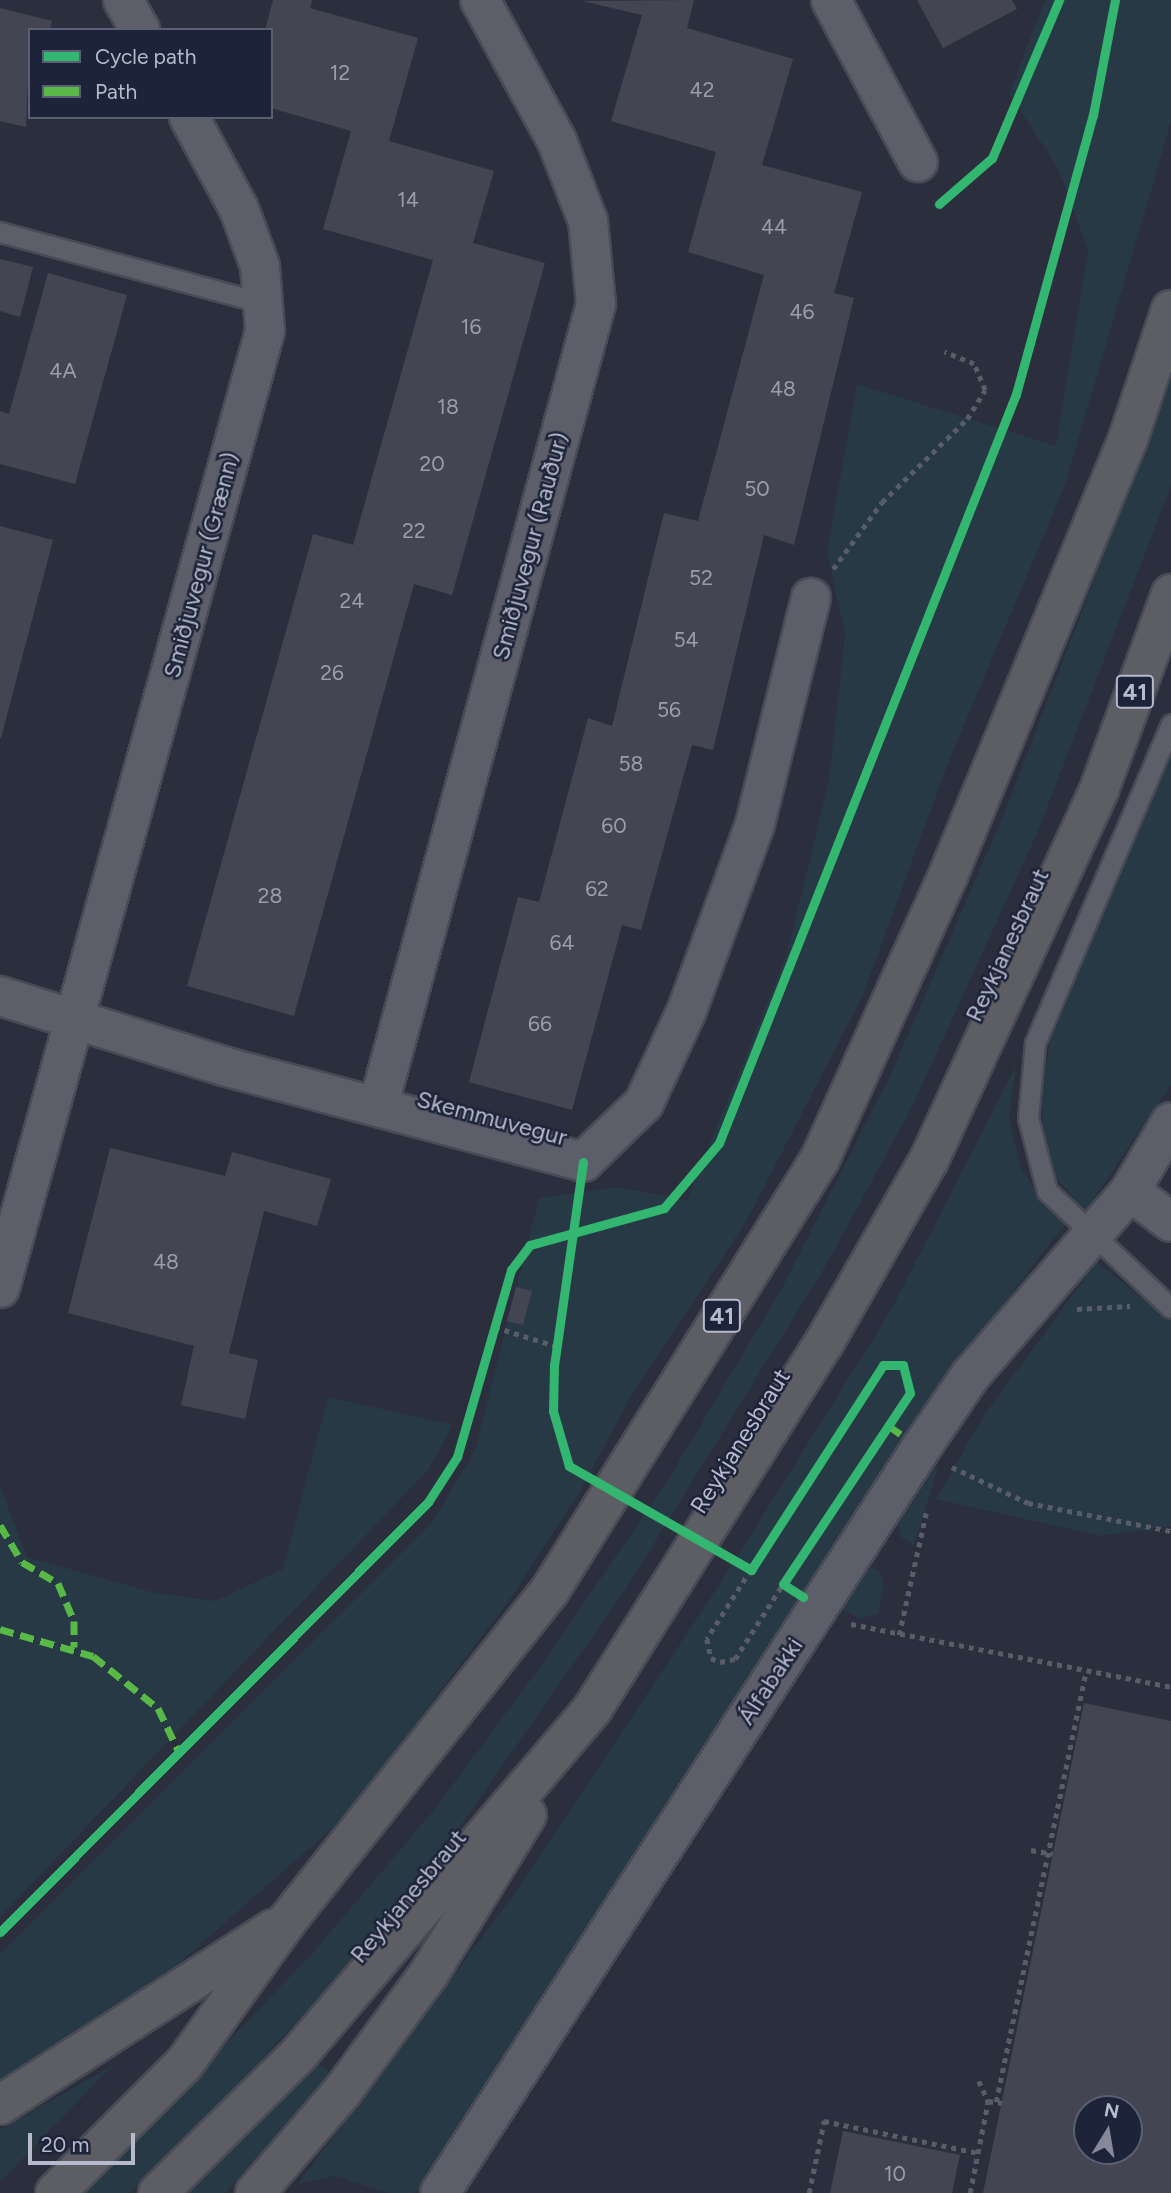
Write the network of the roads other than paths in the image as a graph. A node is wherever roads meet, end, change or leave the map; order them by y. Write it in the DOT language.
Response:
graph roads {
  1 [pos="123,0"];
  2 [pos="480,0"];
  3 [pos="831,0"];
  4 [pos="139,28"];
  5 [pos="189,119"];
  6 [pos="918,162"];
  7 [pos="0,232"];
  8 [pos="263,303"];
  9 [pos="1171,310"];
  10 [pos="1171,594"];
  11 [pos="811,598"];
  12 [pos="1171,724"];
  13 [pos="0,996"];
  14 [pos="76,1021"];
  15 [pos="378,1107"];
  16 [pos="1171,1122"];
  17 [pos="1130,1191"];
  18 [pos="1171,1222"];
  19 [pos="1093,1239"];
  20 [pos="0,1288"];
  21 [pos="1171,1308"];
  22 [pos="593,1708"];
  23 [pos="287,1921"];
  24 [pos="0,2105"];
  25 [pos="55,2193"];
  26 [pos="158,2193"];
  27 [pos="255,2193"];
  28 [pos="440,2193"];
  1 -- 4 [label="street"];
  2 -- 15 [label="street, Smiðjuvegur (Rauður)"];
  3 -- 6 [label="street"];
  5 -- 8 [label="street, Smiðjuvegur (Grænn)"];
  7 -- 8 [label="lane"];
  8 -- 14 [label="street, Smiðjuvegur (Grænn)"];
  9 -- 23 [label="highway, 41"];
  10 -- 22 [label="highway, Reykjanesbraut / 41"];
  11 -- 15 [label="street, Skemmuvegur"];
  12 -- 19 [label="lane"];
  13 -- 14 [label="street, Skemmuvegur"];
  14 -- 15 [label="street, Skemmuvegur"];
  14 -- 20 [label="street, Smiðjuvegur (Grænn)"];
  16 -- 17 [label="street, Álfabakki"];
  17 -- 18 [label="street"];
  17 -- 19 [label="street, Álfabakki"];
  19 -- 21 [label="lane"];
  19 -- 28 [label="street, Álfabakki"];
  22 -- 26 [label="highway, Reykjanesbraut / 41"];
  22 -- 27 [label="highway"];
  23 -- 24 [label="highway"];
  23 -- 25 [label="highway, 41"];
}
